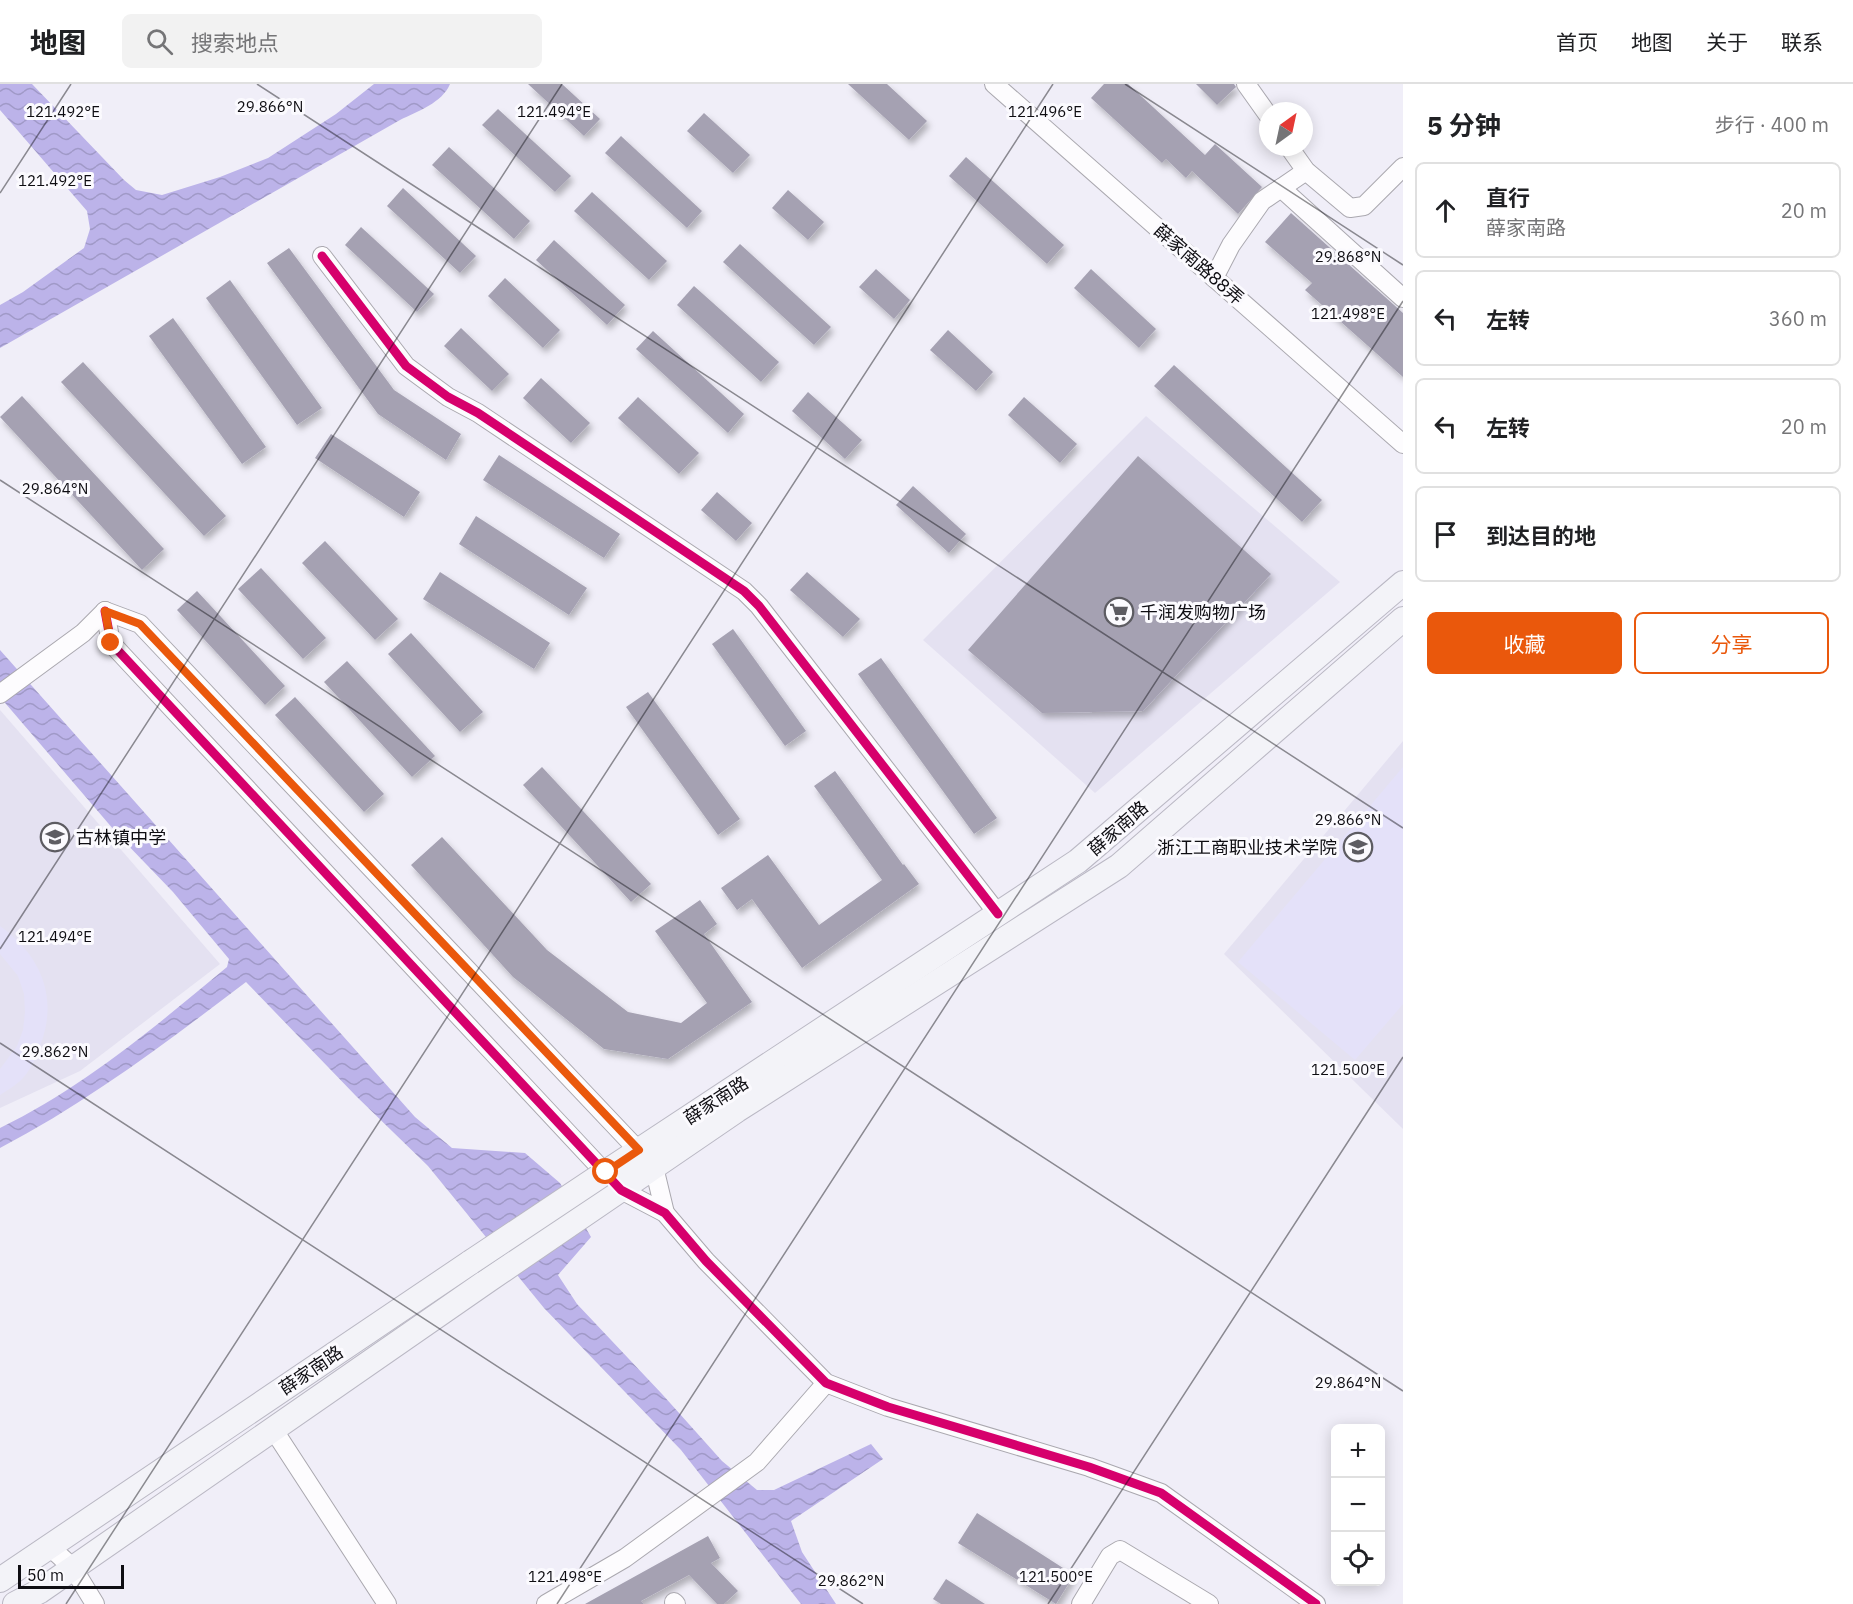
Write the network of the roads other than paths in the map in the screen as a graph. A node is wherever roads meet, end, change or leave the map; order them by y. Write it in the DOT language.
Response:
graph roads {
  1 [pos="994,84"];
  2 [pos="1246,84"];
  3 [pos="1259,102"];
  4 [pos="1295,156"];
  5 [pos="1403,167"];
  6 [pos="1306,171"];
  7 [pos="1281,188"];
  8 [pos="322,256"];
  9 [pos="1214,278"];
  10 [pos="1403,298"];
  11 [pos="1403,444"];
  12 [pos="1403,583"];
  13 [pos="105,611"];
  14 [pos="1403,619"];
  15 [pos="0,694"];
  16 [pos="998,914"];
  17 [pos="646,1159"];
  18 [pos="614,1181"];
  19 [pos="665,1213"];
  20 [pos="826,1383"];
  21 [pos="273,1429"];
  22 [pos="50,1547"];
  23 [pos="73,1568"];
  24 [pos="0,1580"];
  25 [pos="15,1604"];
  26 [pos="95,1604"];
  27 [pos="387,1604"];
  28 [pos="546,1604"];
  29 [pos="1081,1604"];
  30 [pos="1209,1604"];
  31 [pos="1316,1604"];
  1 -- 9 [label="street, 薛家南路88弄"];
  2 -- 3 [label="street"];
  4 -- 6 [label="street"];
  5 -- 6 [label="street"];
  6 -- 7 [label="street"];
  7 -- 9 [label="street"];
  7 -- 10 [label="street"];
  8 -- 16 [label="street"];
  9 -- 11 [label="street, 薛家南路88弄"];
  12 -- 16 [label="main road, 薛家南路"];
  13 -- 15 [label="street"];
  13 -- 17 [label="street"];
  13 -- 18 [label="street"];
  14 -- 17 [label="main road, 薛家南路"];
  16 -- 17 [label="main road, 薛家南路"];
  17 -- 18 [label="main road, 薛家南路"];
  17 -- 19 [label="street"];
  18 -- 19 [label="street"];
  18 -- 21 [label="main road, 薛家南路"];
  18 -- 22 [label="main road, 薛家南路, bridge"];
  19 -- 20 [label="street"];
  20 -- 28 [label="street"];
  20 -- 31 [label="street"];
  21 -- 23 [label="main road, 薛家南路"];
  21 -- 27 [label="street"];
  22 -- 23 [label="street"];
  22 -- 24 [label="main road, 薛家南路"];
  23 -- 25 [label="main road, 薛家南路"];
  23 -- 26 [label="street"];
  29 -- 30 [label="street"];
}
